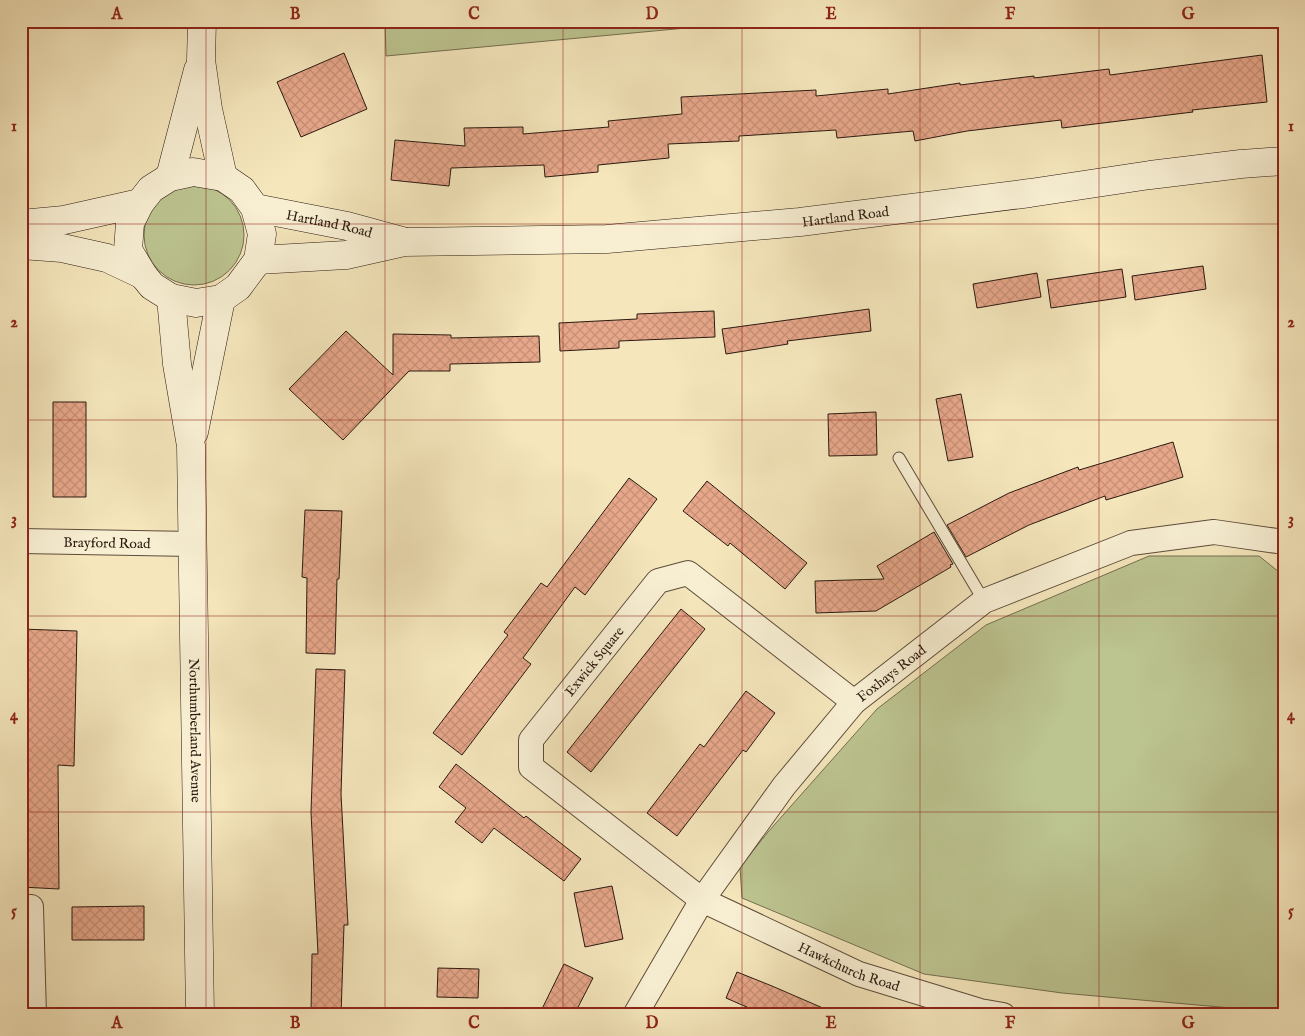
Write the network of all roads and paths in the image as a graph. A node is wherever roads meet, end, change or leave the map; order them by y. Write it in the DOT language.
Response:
graph roads {
  1 [pos="202,21"];
  2 [pos="201,60"];
  3 [pos="1284,161"];
  4 [pos="170,177"];
  5 [pos="222,177"];
  6 [pos="140,203"];
  7 [pos="255,208"];
  8 [pos="21,224"];
  9 [pos="404,242"];
  10 [pos="21,245"];
  11 [pos="258,260"];
  12 [pos="143,275"];
  13 [pos="171,298"];
  14 [pos="221,299"];
  15 [pos="191,446"];
  16 [pos="899,458"];
  17 [pos="21,541"];
  18 [pos="1284,542"];
  19 [pos="193,544"];
  20 [pos="984,601"];
  21 [pos="854,702"];
  22 [pos="702,900"];
  23 [pos="26,907"];
  24 [pos="34,1015"];
  25 [pos="200,1015"];
  26 [pos="636,1015"];
  27 [pos="1004,1015"];
  1 -- 2 [label="street"];
  2 -- 4 [label="street"];
  2 -- 5 [label="street"];
  3 -- 9 [label="street, Hartland Road"];
  4 -- 5 [label="street"];
  4 -- 6 [label="street"];
  5 -- 7 [label="street"];
  6 -- 8 [label="street"];
  6 -- 12 [label="street"];
  7 -- 9 [label="street, Hartland Road"];
  7 -- 11 [label="street"];
  9 -- 11 [label="street, Hartland Road"];
  10 -- 12 [label="street"];
  11 -- 14 [label="street"];
  12 -- 13 [label="street"];
  13 -- 14 [label="street"];
  13 -- 15 [label="street, Northumberland Avenue"];
  14 -- 15 [label="street, Northumberland Avenue"];
  15 -- 19 [label="street, Northumberland Avenue"];
  16 -- 20 [label="lane"];
  17 -- 19 [label="street, Brayford Road"];
  18 -- 20 [label="street, Foxhays Road"];
  19 -- 25 [label="street, Northumberland Avenue"];
  20 -- 21 [label="street, Foxhays Road"];
  21 -- 22 [label="street, Foxhays Road"];
  21 -- 22 [label="street, Exwick Square"];
  22 -- 26 [label="street, Foxhays Road"];
  22 -- 27 [label="street, Hawkchurch Road"];
  23 -- 24 [label="street"];
}
